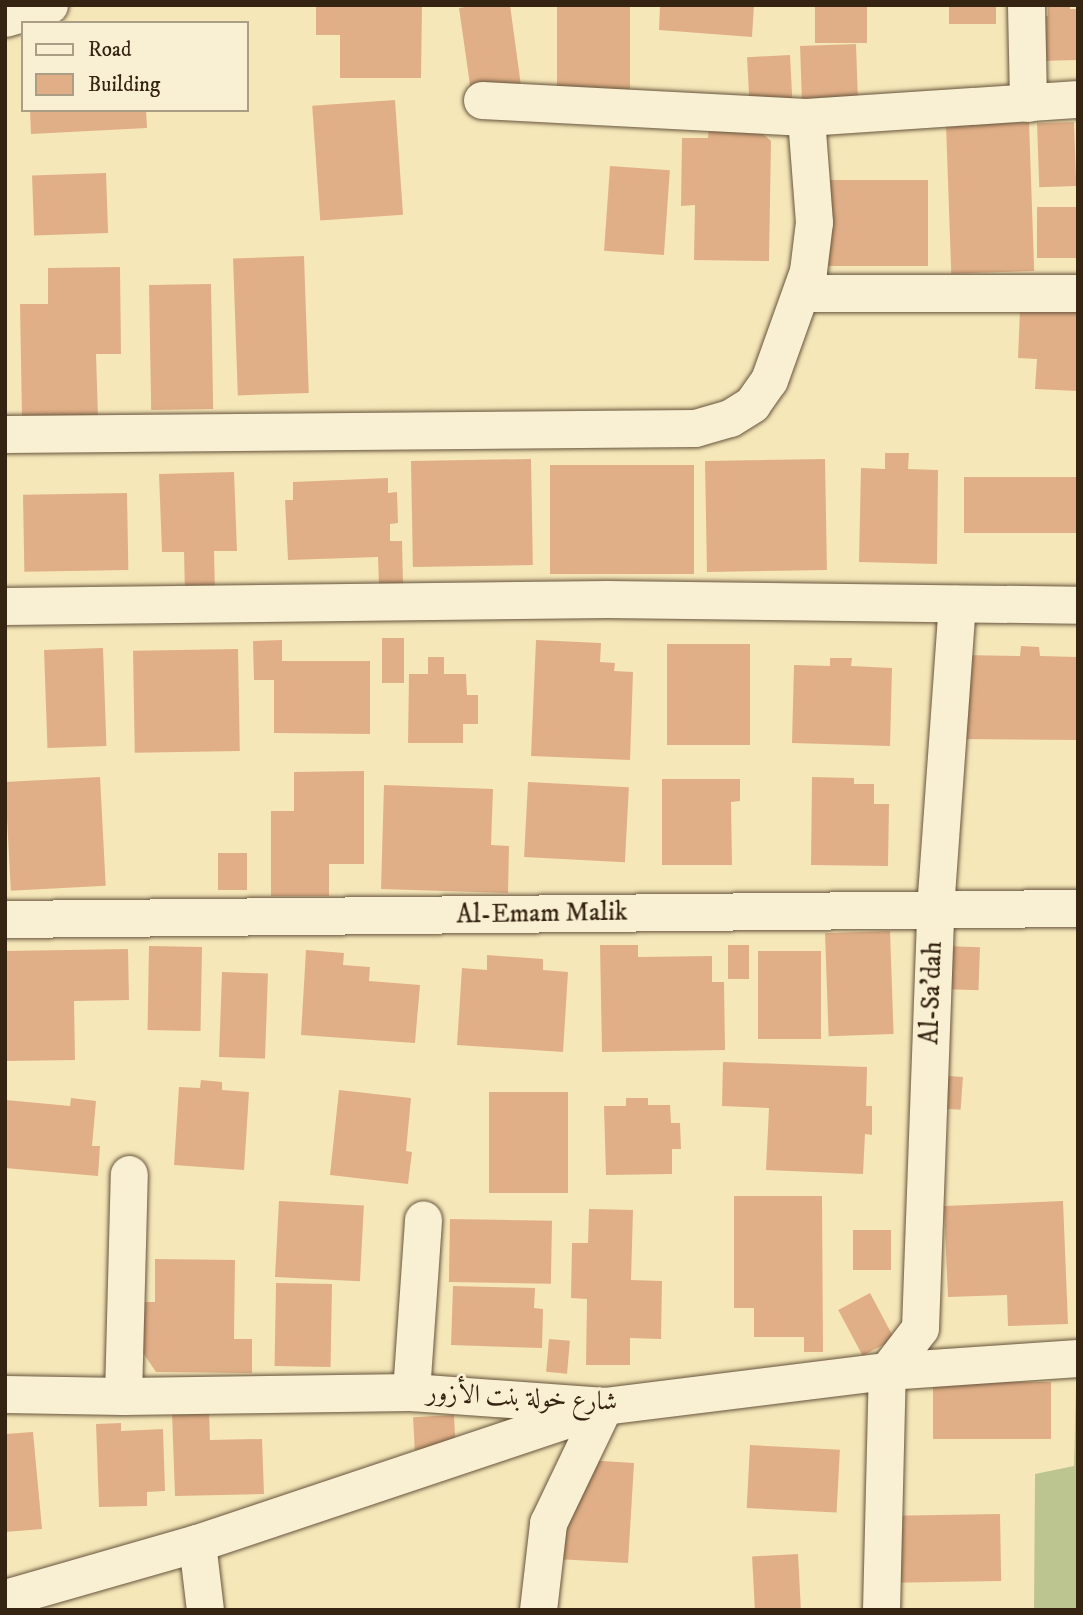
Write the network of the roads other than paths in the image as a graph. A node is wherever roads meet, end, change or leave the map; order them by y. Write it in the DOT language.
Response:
graph roads {
  1 [pos="49,5"];
  2 [pos="1026,5"];
  3 [pos="5,18"];
  4 [pos="1078,99"];
  5 [pos="482,100"];
  6 [pos="1028,103"];
  7 [pos="806,117"];
  8 [pos="802,293"];
  9 [pos="1078,293"];
  10 [pos="5,434"];
  11 [pos="957,604"];
  12 [pos="1078,605"];
  13 [pos="5,606"];
  14 [pos="1078,908"];
  15 [pos="935,909"];
  16 [pos="5,919"];
  17 [pos="130,1174"];
  18 [pos="422,1219"];
  19 [pos="1078,1358"];
  20 [pos="887,1371"];
  21 [pos="411,1392"];
  22 [pos="5,1394"];
  23 [pos="122,1396"];
  24 [pos="604,1406"];
  25 [pos="197,1543"];
  26 [pos="5,1598"];
  27 [pos="205,1610"];
  28 [pos="538,1610"];
  29 [pos="881,1610"];
  1 -- 3 [label="street"];
  2 -- 6 [label="street"];
  4 -- 6 [label="street"];
  5 -- 7 [label="street"];
  6 -- 7 [label="street"];
  7 -- 8 [label="street"];
  8 -- 9 [label="street"];
  8 -- 10 [label="street"];
  11 -- 12 [label="street"];
  11 -- 13 [label="street"];
  11 -- 15 [label="street, Al-Sa'dah"];
  14 -- 15 [label="street, Al-Emam Malik"];
  15 -- 16 [label="street, Al-Emam Malik"];
  15 -- 20 [label="street, Al-Sa'dah"];
  17 -- 23 [label="street"];
  18 -- 21 [label="street"];
  19 -- 20 [label="street, شارع خولة بنت الأزور"];
  20 -- 24 [label="street, شارع خولة بنت الأزور"];
  20 -- 29 [label="street"];
  21 -- 23 [label="street, شارع خولة بنت الأزور"];
  21 -- 24 [label="street, شارع خولة بنت الأزور"];
  22 -- 23 [label="street, شارع خولة بنت الأزور"];
  24 -- 25 [label="street"];
  24 -- 28 [label="street"];
  25 -- 26 [label="street"];
  25 -- 27 [label="street"];
}
